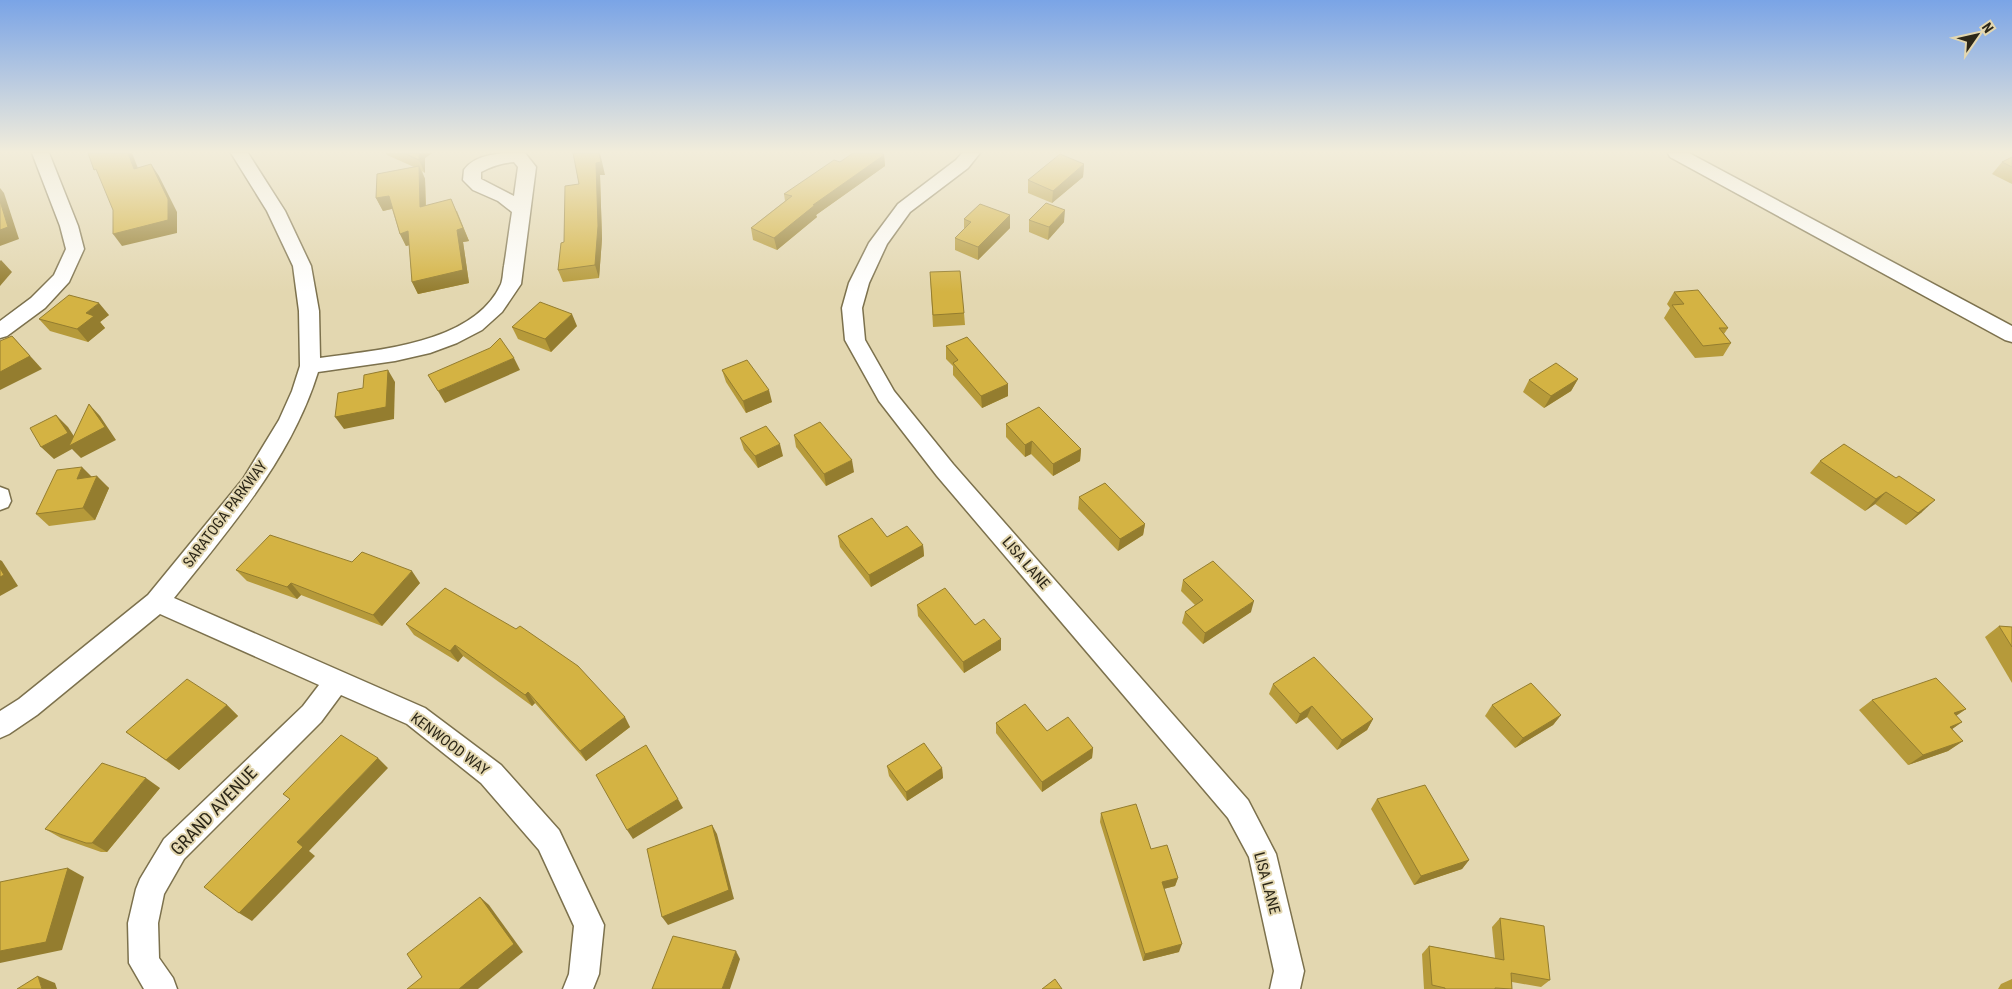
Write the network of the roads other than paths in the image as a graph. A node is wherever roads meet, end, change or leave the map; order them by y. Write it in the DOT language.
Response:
graph roads {
  1 [pos="58,199"];
  2 [pos="268,199"];
  3 [pos="916,199"];
  4 [pos="1761,199"];
  5 [pos="521,211"];
  6 [pos="0,331"];
  7 [pos="2012,335"];
  8 [pos="310,366"];
  9 [pos="0,496"];
  10 [pos="0,501"];
  11 [pos="156,602"];
  12 [pos="336,682"];
  13 [pos="0,726"];
  14 [pos="162,989"];
  15 [pos="578,989"];
  16 [pos="1285,989"];
  1 -- 6 [label="street"];
  2 -- 8 [label="street, SARATOGA PARKWAY"];
  3 -- 16 [label="street, LISA LANE"];
  4 -- 7 [label="street"];
  5 -- 8 [label="street"];
  8 -- 11 [label="street, SARATOGA PARKWAY"];
  9 -- 10 [label="street"];
  11 -- 12 [label="street, KENWOOD WAY"];
  11 -- 13 [label="street, SARATOGA PARKWAY"];
  12 -- 14 [label="street, GRAND AVENUE"];
  12 -- 15 [label="street, KENWOOD WAY"];
}
